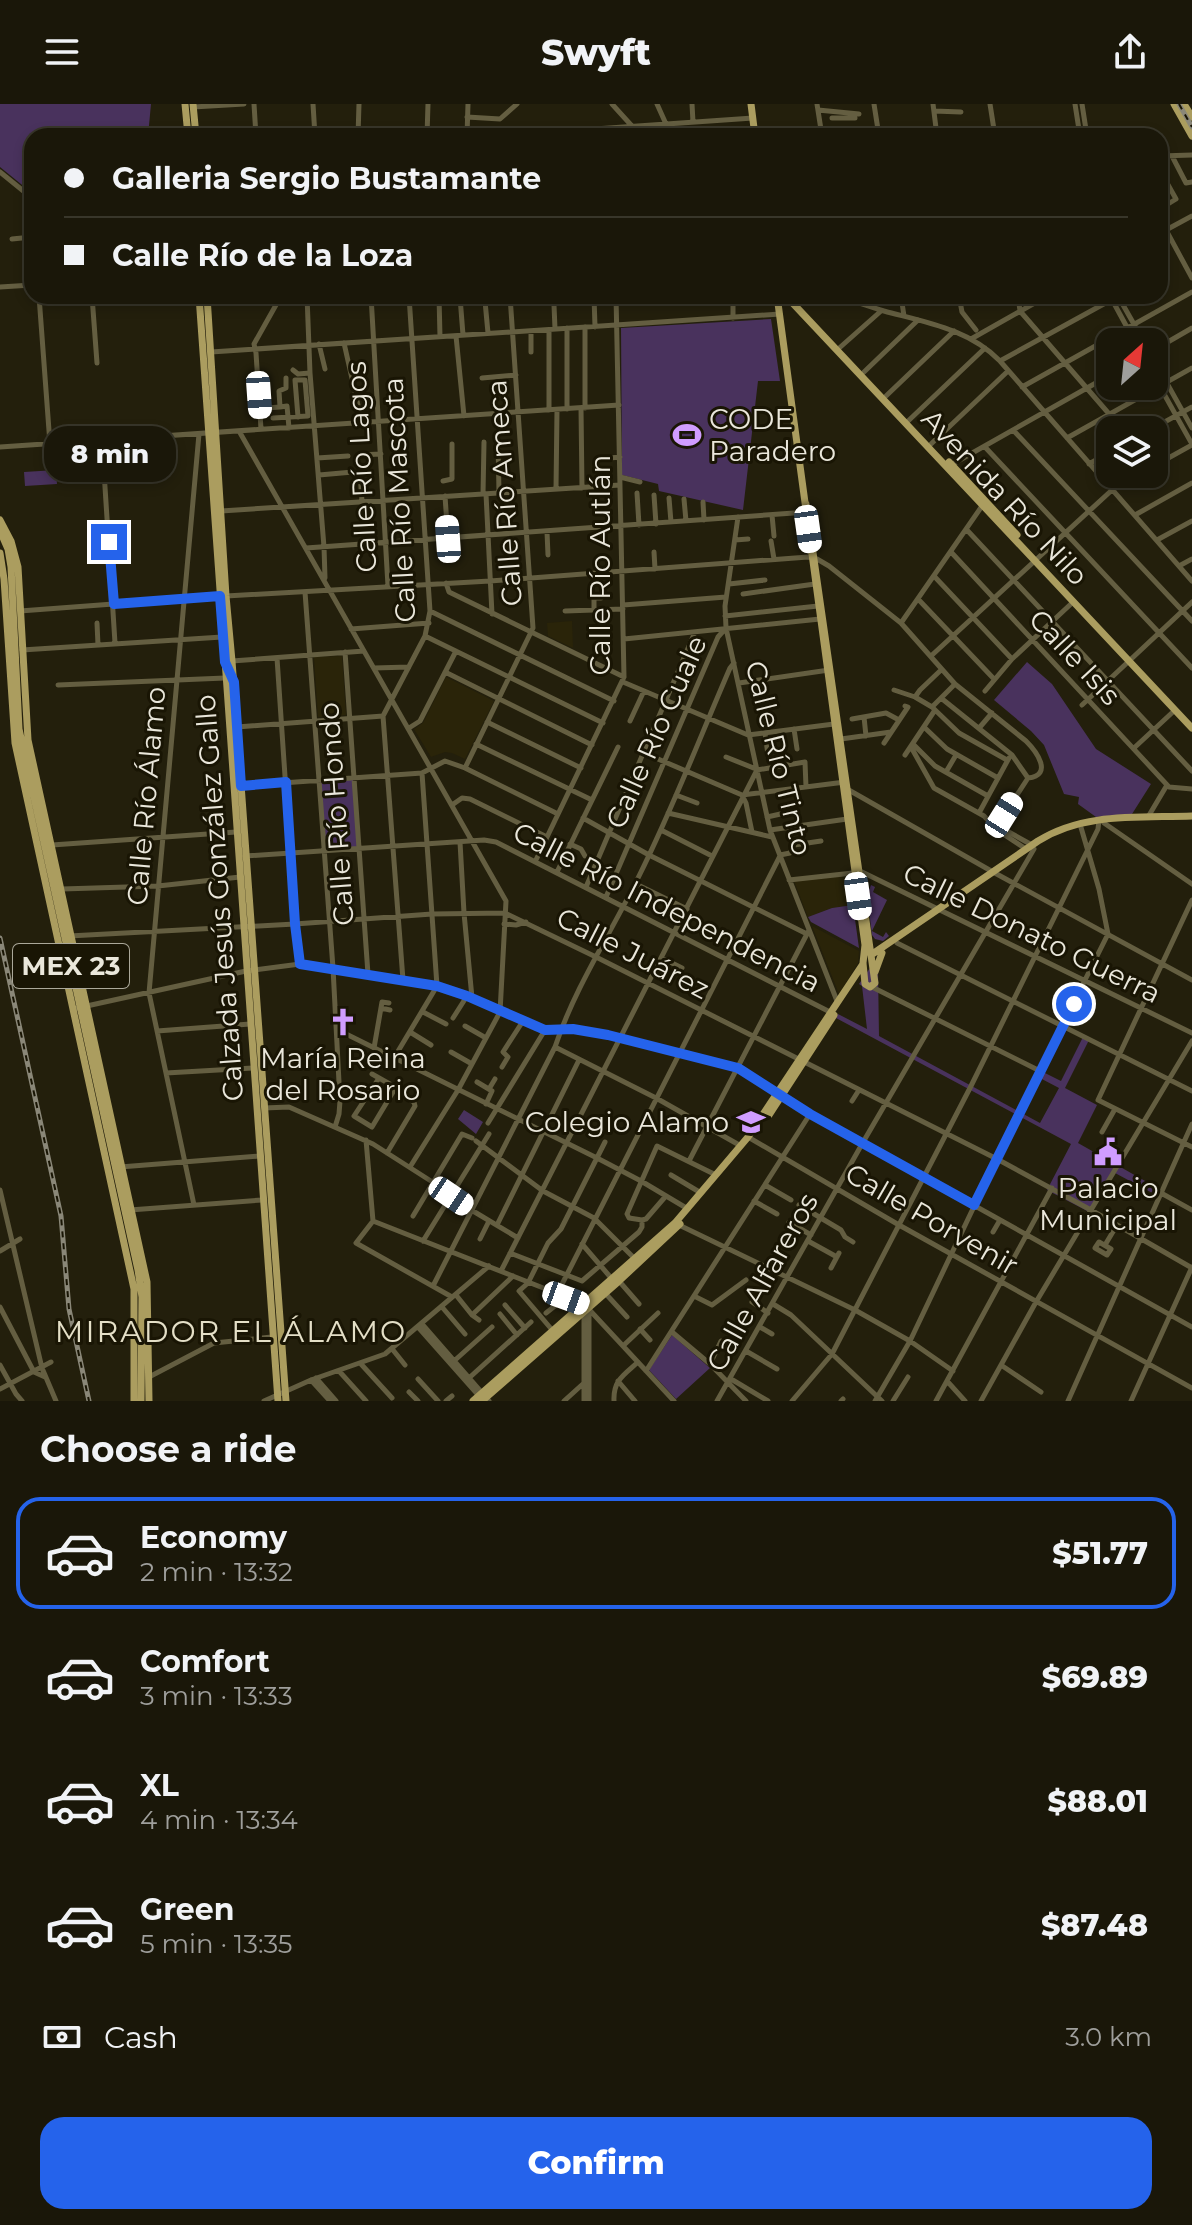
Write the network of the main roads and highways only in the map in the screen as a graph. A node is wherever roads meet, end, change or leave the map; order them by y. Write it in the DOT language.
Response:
graph roads {
  1 [pos="751,104"];
  2 [pos="1174,104"];
  3 [pos="1184,104"];
  4 [pos="191,105"];
  5 [pos="1192,117"];
  6 [pos="189,128"];
  7 [pos="195,128"];
  8 [pos="754,128"];
  9 [pos="1192,136"];
  10 [pos="200,304"];
  11 [pos="208,304"];
  12 [pos="778,304"];
  13 [pos="790,304"];
  14 [pos="801,304"];
  15 [pos="780,314"];
  16 [pos="839,349"];
  17 [pos="873,385"];
  18 [pos="907,422"];
  19 [pos="208,433"];
  20 [pos="949,467"];
  21 [pos="0,520"];
  22 [pos="0,531"];
  23 [pos="0,553"];
  24 [pos="813,558"];
  25 [pos="1036,559"];
  26 [pos="223,596"];
  27 [pos="11,628"];
  28 [pos="1130,659"];
  29 [pos="228,662"];
  30 [pos="829,670"];
  31 [pos="229,680"];
  32 [pos="21,686"];
  33 [pos="1192,722"];
  34 [pos="1192,728"];
  35 [pos="845,785"];
  36 [pos="1192,818"];
  37 [pos="1101,821"];
  38 [pos="45,846"];
  39 [pos="242,856"];
  40 [pos="858,872"];
  41 [pos="247,927"];
  42 [pos="869,934"];
  43 [pos="65,937"];
  44 [pos="893,943"];
  45 [pos="882,953"];
  46 [pos="872,958"];
  47 [pos="863,968"];
  48 [pos="250,971"];
  49 [pos="874,974"];
  50 [pos="80,1007"];
  51 [pos="801,1061"];
  52 [pos="750,1138"];
  53 [pos="268,1163"];
  54 [pos="261,1176"];
  55 [pos="128,1210"];
  56 [pos="677,1224"];
  57 [pos="616,1280"];
  58 [pos="586,1308"];
  59 [pos="280,1395"];
  60 [pos="482,1399"];
  61 [pos="134,1401"];
  62 [pos="141,1401"];
  63 [pos="149,1401"];
  64 [pos="286,1401"];
  1 -- 8 [label="main road"];
  2 -- 9 [label="main road"];
  3 -- 5 [label="main road"];
  4 -- 6 [label="main road"];
  4 -- 7 [label="main road"];
  10 -- 19 [label="main road, Calzada Jesús González Gallo"];
  11 -- 19 [label="main road, Calzada Jesús González Gallo"];
  12 -- 15 [label="main road"];
  13 -- 15 [label="main road"];
  14 -- 16 [label="main road, Avenida Río Nilo"];
  15 -- 24 [label="main road"];
  16 -- 17 [label="main road, Avenida Río Nilo"];
  16 -- 17 [label="main road, Avenida Río Nilo"];
  17 -- 18 [label="main road, Avenida Río Nilo"];
  17 -- 18 [label="main road, Avenida Río Nilo"];
  18 -- 20 [label="main road, Avenida Río Nilo"];
  18 -- 20 [label="main road, Avenida Río Nilo"];
  19 -- 26 [label="main road, Calzada Jesús González Gallo"];
  19 -- 26 [label="main road, Calzada Jesús González Gallo"];
  20 -- 25 [label="main road, Avenida Río Nilo"];
  20 -- 25 [label="main road, Avenida Río Nilo"];
  21 -- 32 [label="main road"];
  22 -- 27 [label="main road, MEX 23"];
  23 -- 27 [label="main road"];
  24 -- 30 [label="main road"];
  24 -- 30 [label="main road"];
  25 -- 28 [label="main road, Avenida Río Nilo"];
  25 -- 28 [label="main road, Avenida Río Nilo"];
  26 -- 29 [label="main road, Calzada Jesús González Gallo"];
  26 -- 29 [label="main road, Calzada Jesús González Gallo"];
  27 -- 32 [label="main road, MEX 23"];
  27 -- 38 [label="main road"];
  28 -- 33 [label="main road, Avenida Río Nilo"];
  28 -- 34 [label="main road, Avenida Río Nilo"];
  29 -- 31 [label="main road"];
  30 -- 35 [label="main road"];
  30 -- 35 [label="main road"];
  31 -- 39 [label="main road, Calzada Jesús González Gallo"];
  31 -- 39 [label="main road, Calzada Jesús González Gallo"];
  32 -- 38 [label="main road, MEX 23"];
  35 -- 40 [label="main road"];
  35 -- 40 [label="main road"];
  36 -- 37 [label="main road"];
  36 -- 37 [label="main road"];
  37 -- 44 [label="main road"];
  38 -- 43 [label="main road"];
  38 -- 43 [label="main road, MEX 23"];
  39 -- 41 [label="main road, Calzada Jesús González Gallo"];
  39 -- 41 [label="main road, Calzada Jesús González Gallo"];
  40 -- 42 [label="main road"];
  40 -- 47 [label="main road"];
  41 -- 48 [label="main road, Calzada Jesús González Gallo"];
  42 -- 44 [label="main road"];
  42 -- 46 [label="main road"];
  43 -- 50 [label="main road"];
  43 -- 50 [label="main road"];
  44 -- 45 [label="main road"];
  44 -- 46 [label="main road"];
  45 -- 46 [label="main road"];
  45 -- 49 [label="main road"];
  46 -- 47 [label="main road"];
  46 -- 49 [label="main road"];
  47 -- 49 [label="main road"];
  47 -- 51 [label="main road"];
  47 -- 51 [label="main road"];
  48 -- 53 [label="main road, Calzada Jesús González Gallo"];
  48 -- 54 [label="main road, Calzada Jesús González Gallo"];
  50 -- 55 [label="main road"];
  50 -- 61 [label="main road"];
  51 -- 52 [label="main road"];
  52 -- 56 [label="main road"];
  52 -- 56 [label="main road"];
  53 -- 54 [label="main road"];
  53 -- 59 [label="main road, Calzada Jesús González Gallo"];
  54 -- 59 [label="main road, Calzada Jesús González Gallo"];
  55 -- 62 [label="main road"];
  55 -- 63 [label="main road"];
  56 -- 57 [label="main road"];
  56 -- 57 [label="main road"];
  57 -- 58 [label="main road"];
  57 -- 58 [label="main road"];
  58 -- 60 [label="main road"];
  58 -- 60 [label="main road"];
  59 -- 64 [label="main road"];
}
